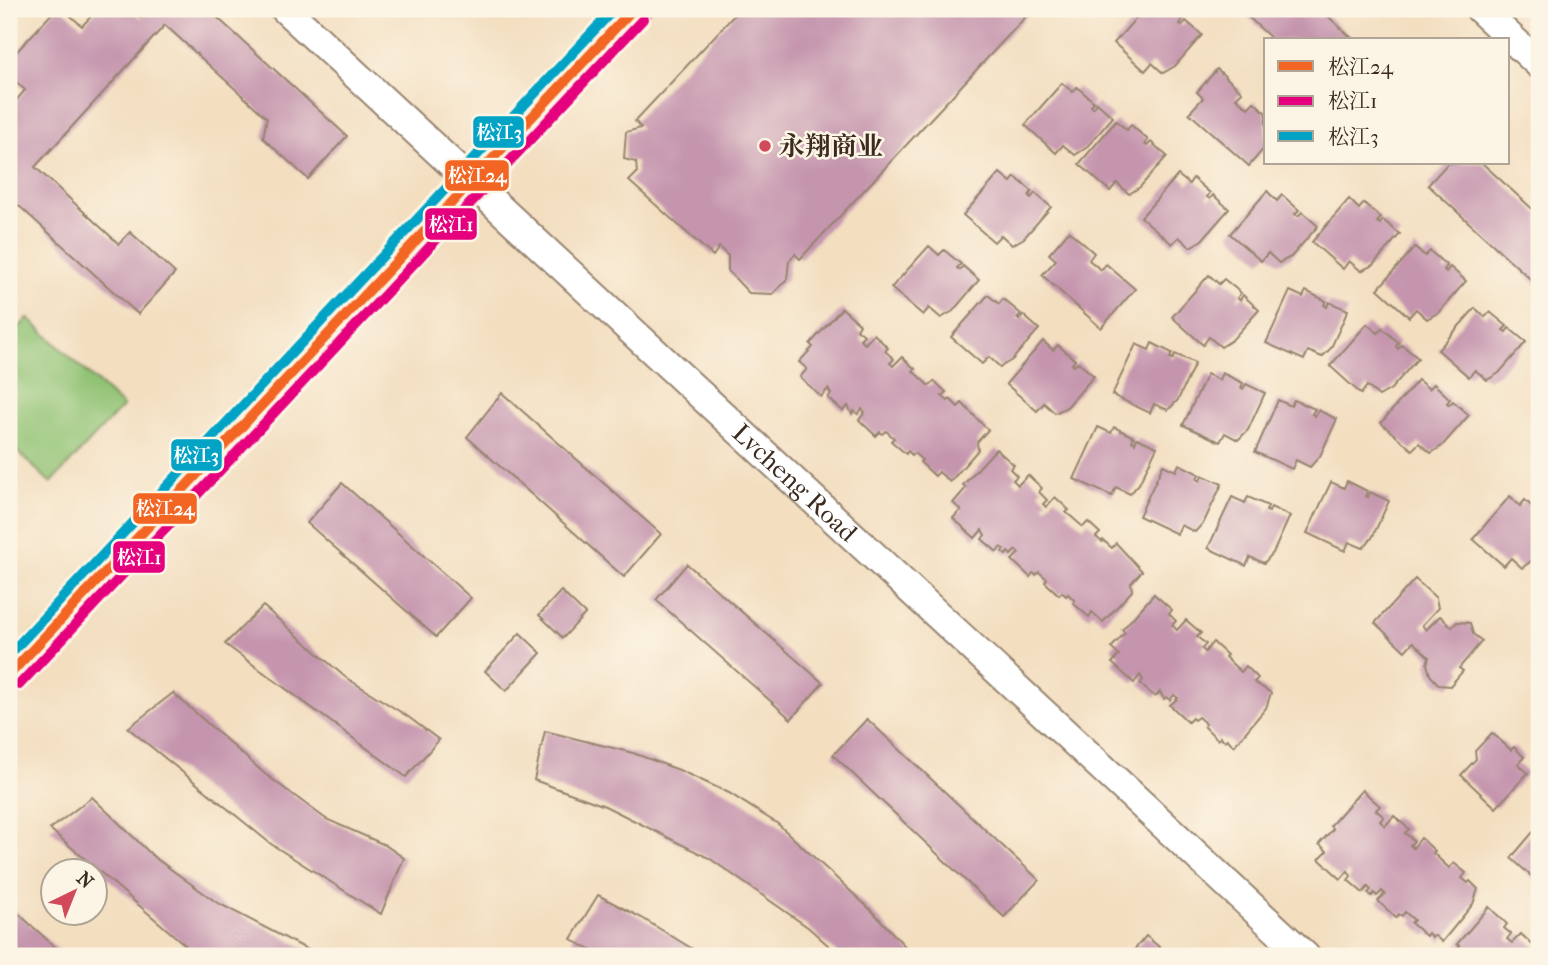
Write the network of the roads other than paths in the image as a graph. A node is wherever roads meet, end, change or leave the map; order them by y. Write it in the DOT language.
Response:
graph roads {
  1 [pos="285,9"];
  2 [pos="633,9"];
  3 [pos="1480,9"];
  4 [pos="1539,64"];
  5 [pos="471,182"];
  6 [pos="9,675"];
  7 [pos="1305,956"];
  1 -- 5 [label="street, Lvcheng Road"];
  2 -- 5 [label="main road"];
  3 -- 4 [label="street"];
  5 -- 6 [label="main road"];
  5 -- 7 [label="street, Lvcheng Road"];
}
